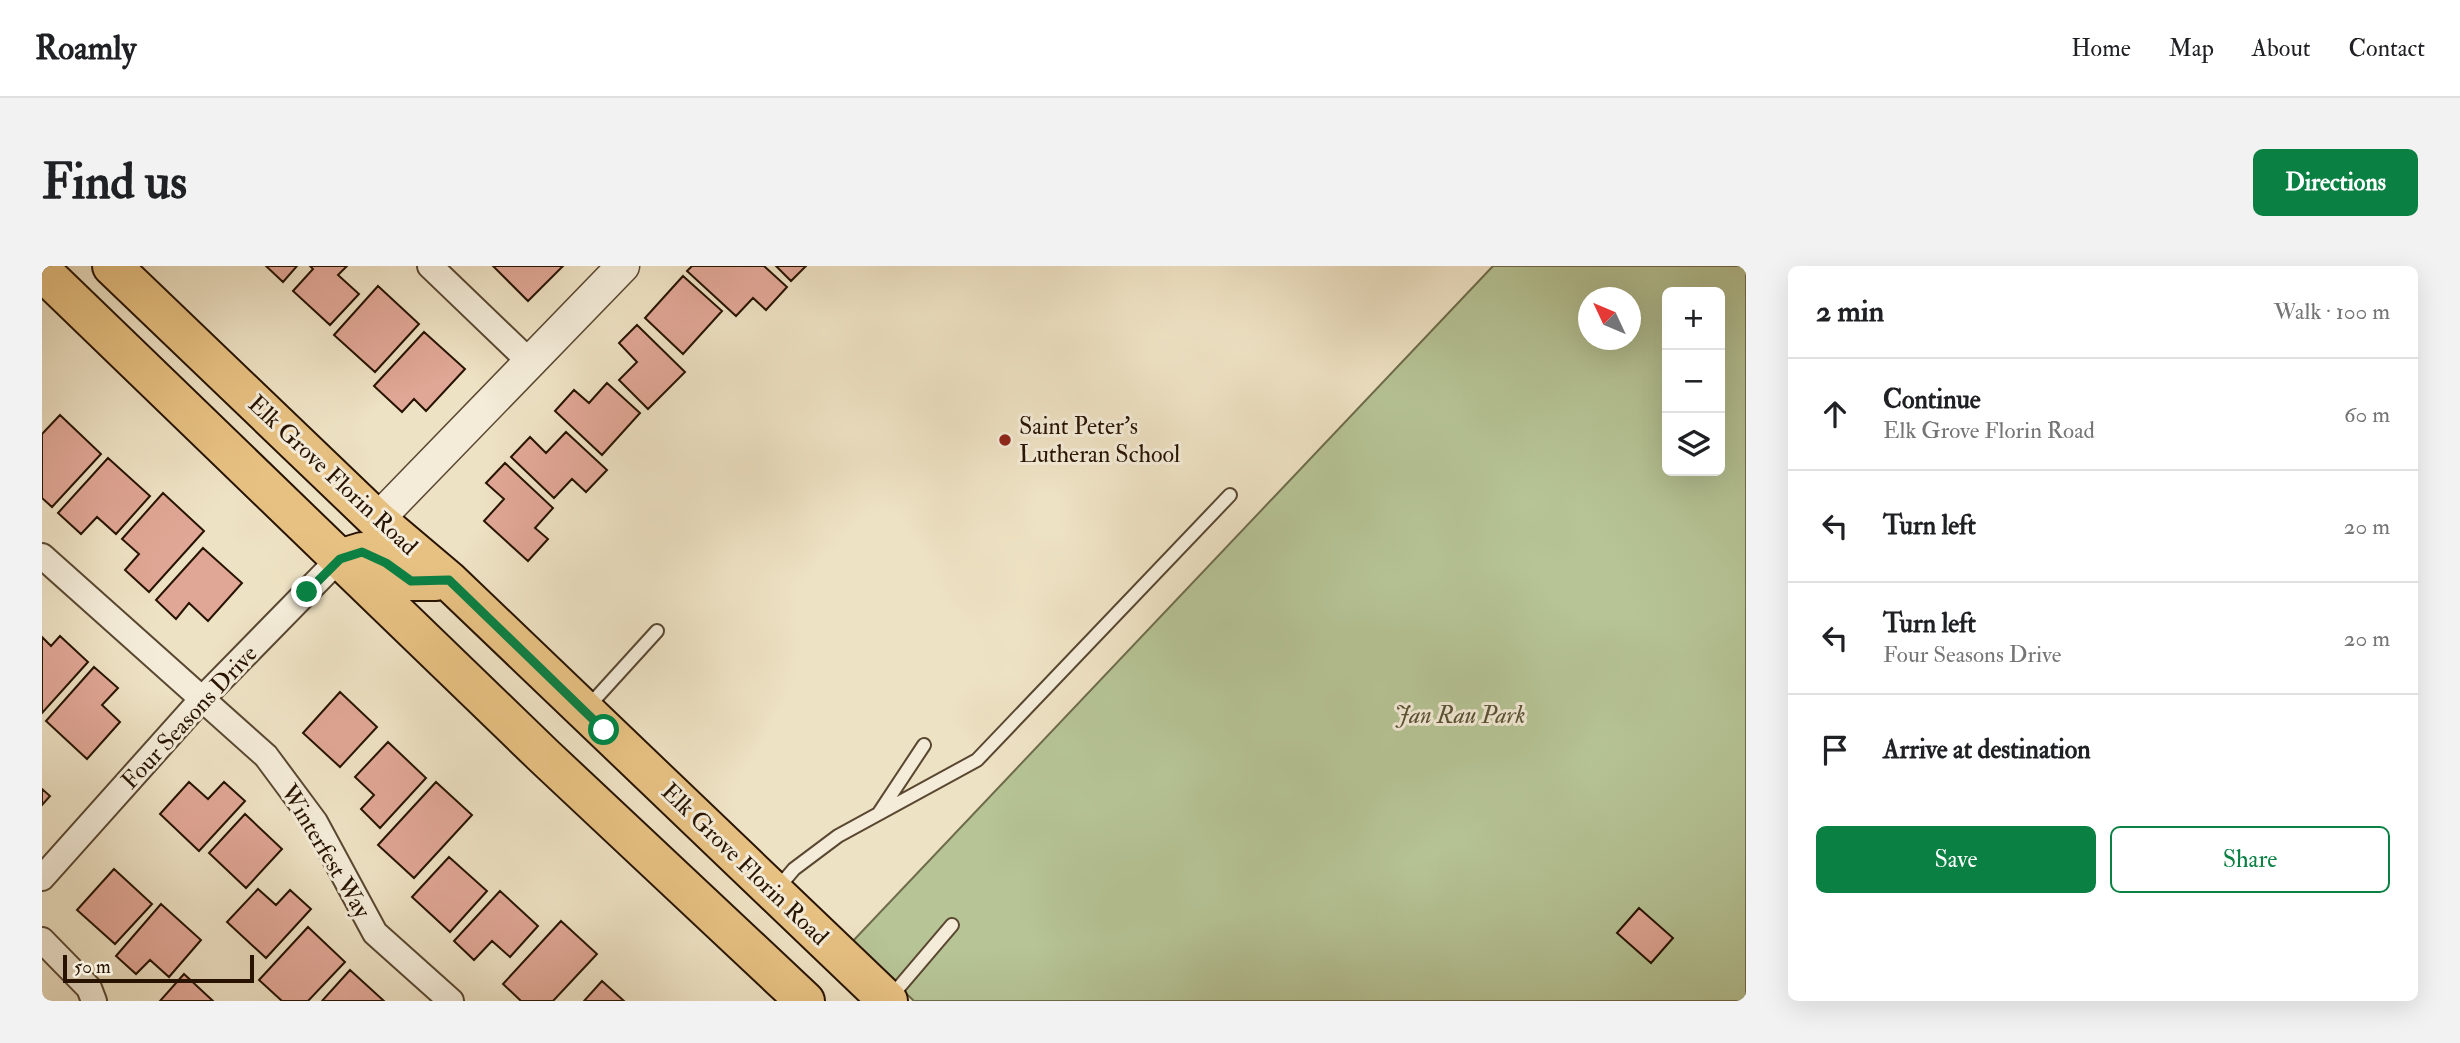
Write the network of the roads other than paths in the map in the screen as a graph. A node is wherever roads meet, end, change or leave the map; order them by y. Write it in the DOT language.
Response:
graph roads {
  1 [pos="112,266"];
  2 [pos="430,266"];
  3 [pos="623,266"];
  4 [pos="42,271"];
  5 [pos="105,332"];
  6 [pos="531,363"];
  7 [pos="1230,495"];
  8 [pos="377,520"];
  9 [pos="42,556"];
  10 [pos="340,559"];
  11 [pos="449,580"];
  12 [pos="657,631"];
  13 [pos="202,699"];
  14 [pos="584,712"];
  15 [pos="924,745"];
  16 [pos="877,816"];
  17 [pos="42,878"];
  18 [pos="774,891"];
  19 [pos="952,925"];
  20 [pos="42,940"];
  21 [pos="888,1000"];
  22 [pos="94,1001"];
  23 [pos="452,1001"];
  24 [pos="805,1001"];
  1 -- 8 [label="main road, Elk Grove Florin Road"];
  2 -- 6 [label="street"];
  3 -- 6 [label="street"];
  4 -- 5 [label="main road"];
  5 -- 8 [label="main road"];
  5 -- 10 [label="main road"];
  6 -- 8 [label="street"];
  7 -- 16 [label="lane"];
  8 -- 11 [label="main road, Elk Grove Florin Road"];
  9 -- 13 [label="street, Winterfest Way"];
  10 -- 11 [label="main road"];
  10 -- 13 [label="street, Four Seasons Drive"];
  10 -- 24 [label="main road"];
  11 -- 14 [label="main road, Elk Grove Florin Road"];
  12 -- 14 [label="lane"];
  13 -- 17 [label="street, Four Seasons Drive"];
  13 -- 23 [label="street, Winterfest Way"];
  14 -- 18 [label="main road, Elk Grove Florin Road"];
  15 -- 16 [label="lane"];
  16 -- 18 [label="lane"];
  18 -- 21 [label="main road, Elk Grove Florin Road"];
  19 -- 21 [label="lane"];
  20 -- 22 [label="street"];
}
